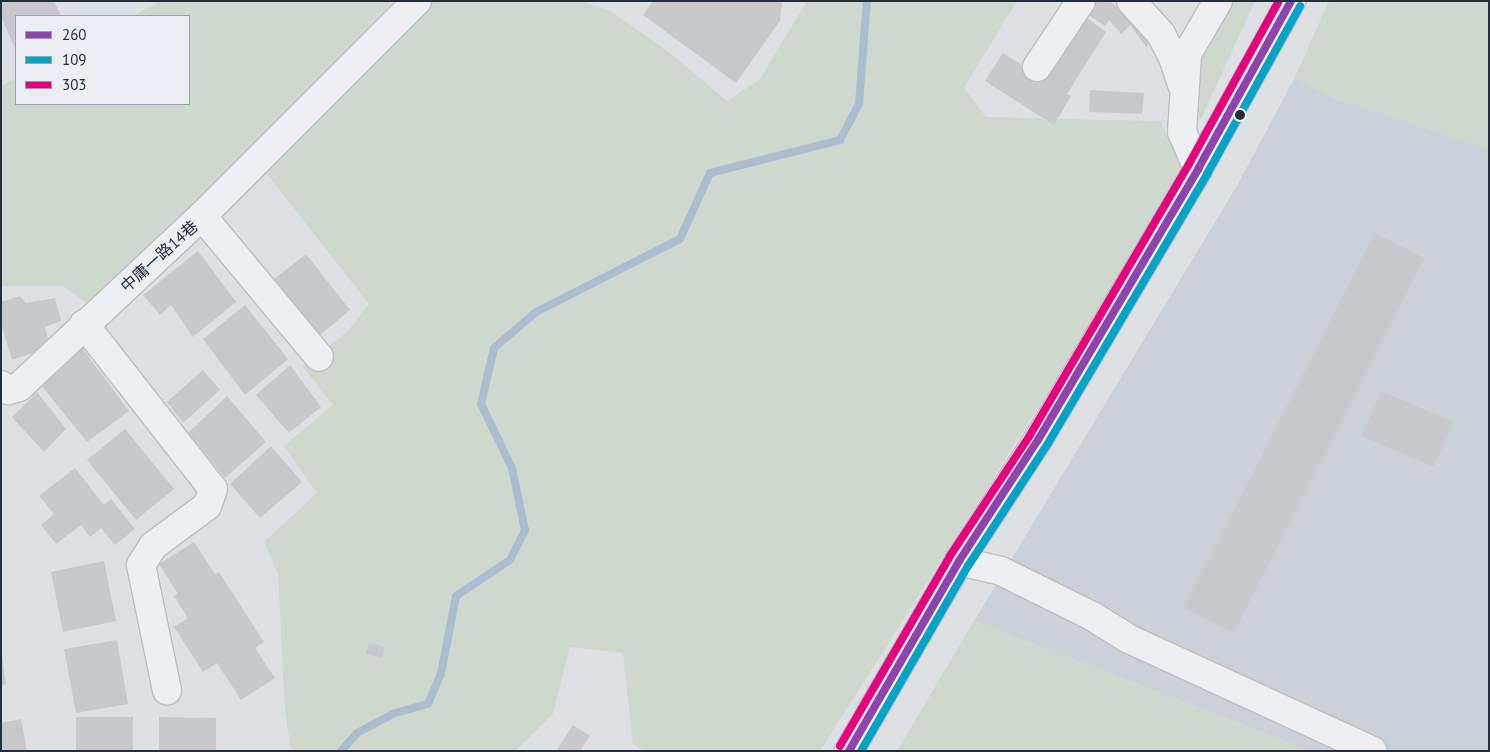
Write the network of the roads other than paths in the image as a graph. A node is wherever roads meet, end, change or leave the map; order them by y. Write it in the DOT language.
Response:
graph roads {
  1 [pos="417,1"];
  2 [pos="1081,1"];
  3 [pos="1131,1"];
  4 [pos="1218,1"];
  5 [pos="1292,1"];
  6 [pos="1037,67"];
  7 [pos="1184,90"];
  8 [pos="1198,168"];
  9 [pos="202,216"];
  10 [pos="84,324"];
  11 [pos="319,357"];
  12 [pos="1,385"];
  13 [pos="958,561"];
  14 [pos="167,690"];
  15 [pos="849,751"];
  16 [pos="1373,751"];
  1 -- 9 [label="street"];
  2 -- 6 [label="street"];
  3 -- 7 [label="street"];
  4 -- 7 [label="street"];
  5 -- 8 [label="main road"];
  7 -- 8 [label="street"];
  8 -- 13 [label="main road"];
  9 -- 10 [label="street, 中庸一路14巷"];
  9 -- 11 [label="street, 中庸一路14巷"];
  10 -- 12 [label="street, 中庸一路14巷"];
  10 -- 14 [label="street"];
  13 -- 15 [label="main road"];
  13 -- 16 [label="street"];
}
